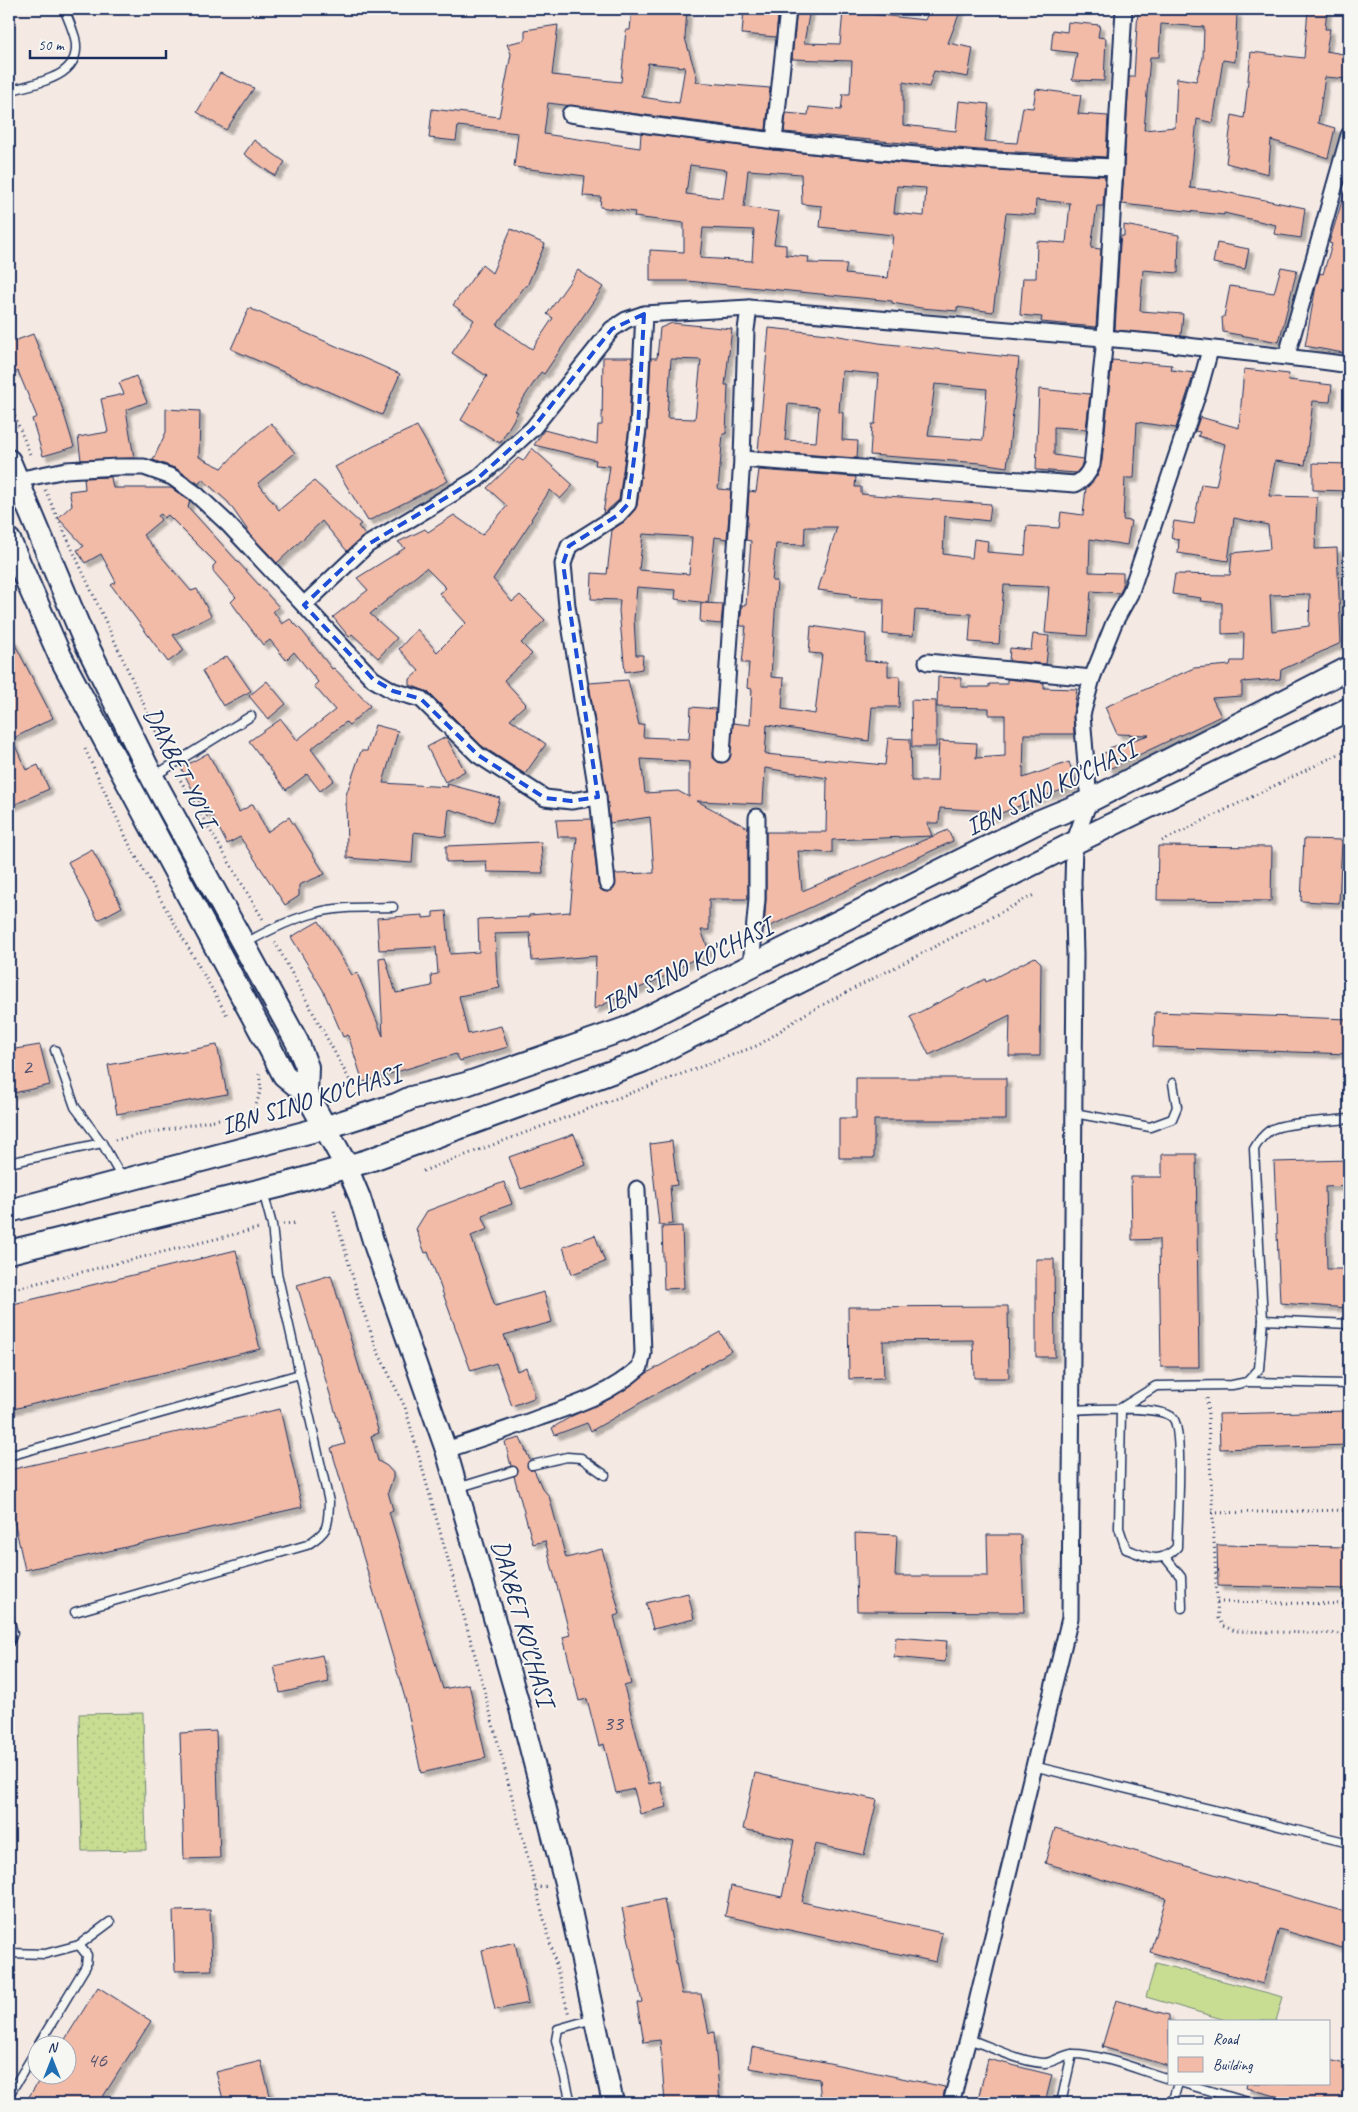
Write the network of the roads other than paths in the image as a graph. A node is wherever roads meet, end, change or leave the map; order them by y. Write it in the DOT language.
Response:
graph roads {
  1 [pos="64,9"];
  2 [pos="788,9"];
  3 [pos="1124,9"];
  4 [pos="9,91"];
  5 [pos="570,114"];
  6 [pos="1349,135"];
  7 [pos="774,141"];
  8 [pos="1115,167"];
  9 [pos="749,308"];
  10 [pos="644,314"];
  11 [pos="1105,338"];
  12 [pos="1210,350"];
  13 [pos="1287,356"];
  14 [pos="1349,365"];
  15 [pos="742,459"];
  16 [pos="13,470"];
  17 [pos="9,540"];
  18 [pos="304,605"];
  19 [pos="927,662"];
  20 [pos="1349,668"];
  21 [pos="1092,678"];
  22 [pos="1349,709"];
  23 [pos="251,716"];
  24 [pos="722,754"];
  25 [pos="152,777"];
  26 [pos="598,797"];
  27 [pos="1089,801"];
  28 [pos="757,817"];
  29 [pos="1074,843"];
  30 [pos="607,882"];
  31 [pos="393,907"];
  32 [pos="244,944"];
  33 [pos="751,966"];
  34 [pos="55,1050"];
  35 [pos="1173,1084"];
  36 [pos="306,1092"];
  37 [pos="1074,1113"];
  38 [pos="1349,1119"];
  39 [pos="327,1128"];
  40 [pos="102,1143"];
  41 [pos="9,1163"];
  42 [pos="347,1167"];
  43 [pos="124,1181"];
  44 [pos="263,1188"];
  45 [pos="637,1189"];
  46 [pos="9,1211"];
  47 [pos="9,1252"];
  48 [pos="1263,1320"];
  49 [pos="1349,1324"];
  50 [pos="300,1374"];
  51 [pos="1247,1382"];
  52 [pos="1349,1384"];
  53 [pos="1121,1408"];
  54 [pos="1072,1410"];
  55 [pos="446,1450"];
  56 [pos="9,1456"];
  57 [pos="532,1465"];
  58 [pos="513,1471"];
  59 [pos="605,1475"];
  60 [pos="457,1488"];
  61 [pos="1166,1557"];
  62 [pos="1182,1608"];
  63 [pos="74,1612"];
  64 [pos="9,1618"];
  65 [pos="9,1643"];
  66 [pos="1033,1766"];
  67 [pos="1349,1843"];
  68 [pos="110,1922"];
  69 [pos="80,1945"];
  70 [pos="9,1953"];
  71 [pos="595,2018"];
  72 [pos="45,2034"];
  73 [pos="968,2039"];
  74 [pos="1072,2054"];
  75 [pos="28,2063"];
  76 [pos="1168,2079"];
  77 [pos="1178,2084"];
  78 [pos="1186,2084"];
  79 [pos="9,2095"];
  80 [pos="571,2103"];
  81 [pos="613,2103"];
  82 [pos="951,2103"];
  83 [pos="1061,2103"];
  84 [pos="1172,2103"];
  85 [pos="1250,2103"];
  1 -- 4 [label="lane"];
  2 -- 7 [label="street"];
  3 -- 8 [label="street"];
  5 -- 7 [label="street"];
  6 -- 13 [label="street"];
  7 -- 8 [label="street"];
  8 -- 11 [label="street"];
  9 -- 10 [label="street"];
  9 -- 11 [label="street"];
  9 -- 15 [label="street"];
  10 -- 18 [label="street"];
  10 -- 26 [label="street"];
  11 -- 12 [label="street"];
  11 -- 15 [label="street"];
  12 -- 13 [label="street"];
  12 -- 21 [label="street"];
  13 -- 14 [label="street"];
  15 -- 24 [label="street"];
  16 -- 18 [label="street"];
  16 -- 25 [label="main road, DAXBET YO'LI"];
  17 -- 36 [label="main road"];
  18 -- 26 [label="street"];
  19 -- 21 [label="street"];
  20 -- 27 [label="main road, IBN SINO KO'CHASI"];
  21 -- 27 [label="street"];
  22 -- 29 [label="main road"];
  23 -- 25 [label="lane"];
  25 -- 32 [label="main road, DAXBET YO'LI"];
  26 -- 30 [label="street"];
  27 -- 29 [label="street"];
  27 -- 33 [label="main road, IBN SINO KO'CHASI"];
  28 -- 33 [label="street"];
  29 -- 37 [label="street"];
  29 -- 42 [label="main road"];
  31 -- 32 [label="lane"];
  32 -- 36 [label="main road, DAXBET YO'LI"];
  33 -- 39 [label="main road, IBN SINO KO'CHASI"];
  34 -- 40 [label="lane"];
  35 -- 37 [label="lane"];
  36 -- 39 [label="main road"];
  37 -- 54 [label="street"];
  38 -- 48 [label="lane"];
  39 -- 42 [label="main road"];
  39 -- 43 [label="main road, IBN SINO KO'CHASI"];
  40 -- 41 [label="lane"];
  40 -- 43 [label="lane"];
  42 -- 44 [label="main road"];
  42 -- 55 [label="main road, DAXBET KO'CHASI"];
  43 -- 46 [label="main road, IBN SINO KO'CHASI"];
  44 -- 47 [label="main road"];
  44 -- 50 [label="lane"];
  45 -- 55 [label="street"];
  48 -- 49 [label="lane"];
  48 -- 51 [label="lane"];
  50 -- 56 [label="lane"];
  50 -- 63 [label="lane"];
  51 -- 52 [label="lane"];
  51 -- 53 [label="lane"];
  53 -- 54 [label="lane"];
  53 -- 61 [label="lane"];
  53 -- 61 [label="lane"];
  54 -- 66 [label="street"];
  55 -- 60 [label="main road, DAXBET KO'CHASI"];
  57 -- 59 [label="lane"];
  58 -- 60 [label="lane"];
  60 -- 71 [label="main road, DAXBET KO'CHASI"];
  61 -- 62 [label="lane"];
  64 -- 65 [label="lane"];
  66 -- 67 [label="lane"];
  66 -- 73 [label="street"];
  68 -- 69 [label="lane"];
  69 -- 70 [label="lane"];
  69 -- 72 [label="lane"];
  71 -- 80 [label="lane"];
  71 -- 81 [label="main road, DAXBET KO'CHASI"];
  73 -- 74 [label="lane"];
  73 -- 82 [label="street"];
  74 -- 76 [label="lane"];
  74 -- 83 [label="lane"];
  75 -- 79 [label="lane"];
  77 -- 84 [label="lane"];
  78 -- 85 [label="lane"];
}
